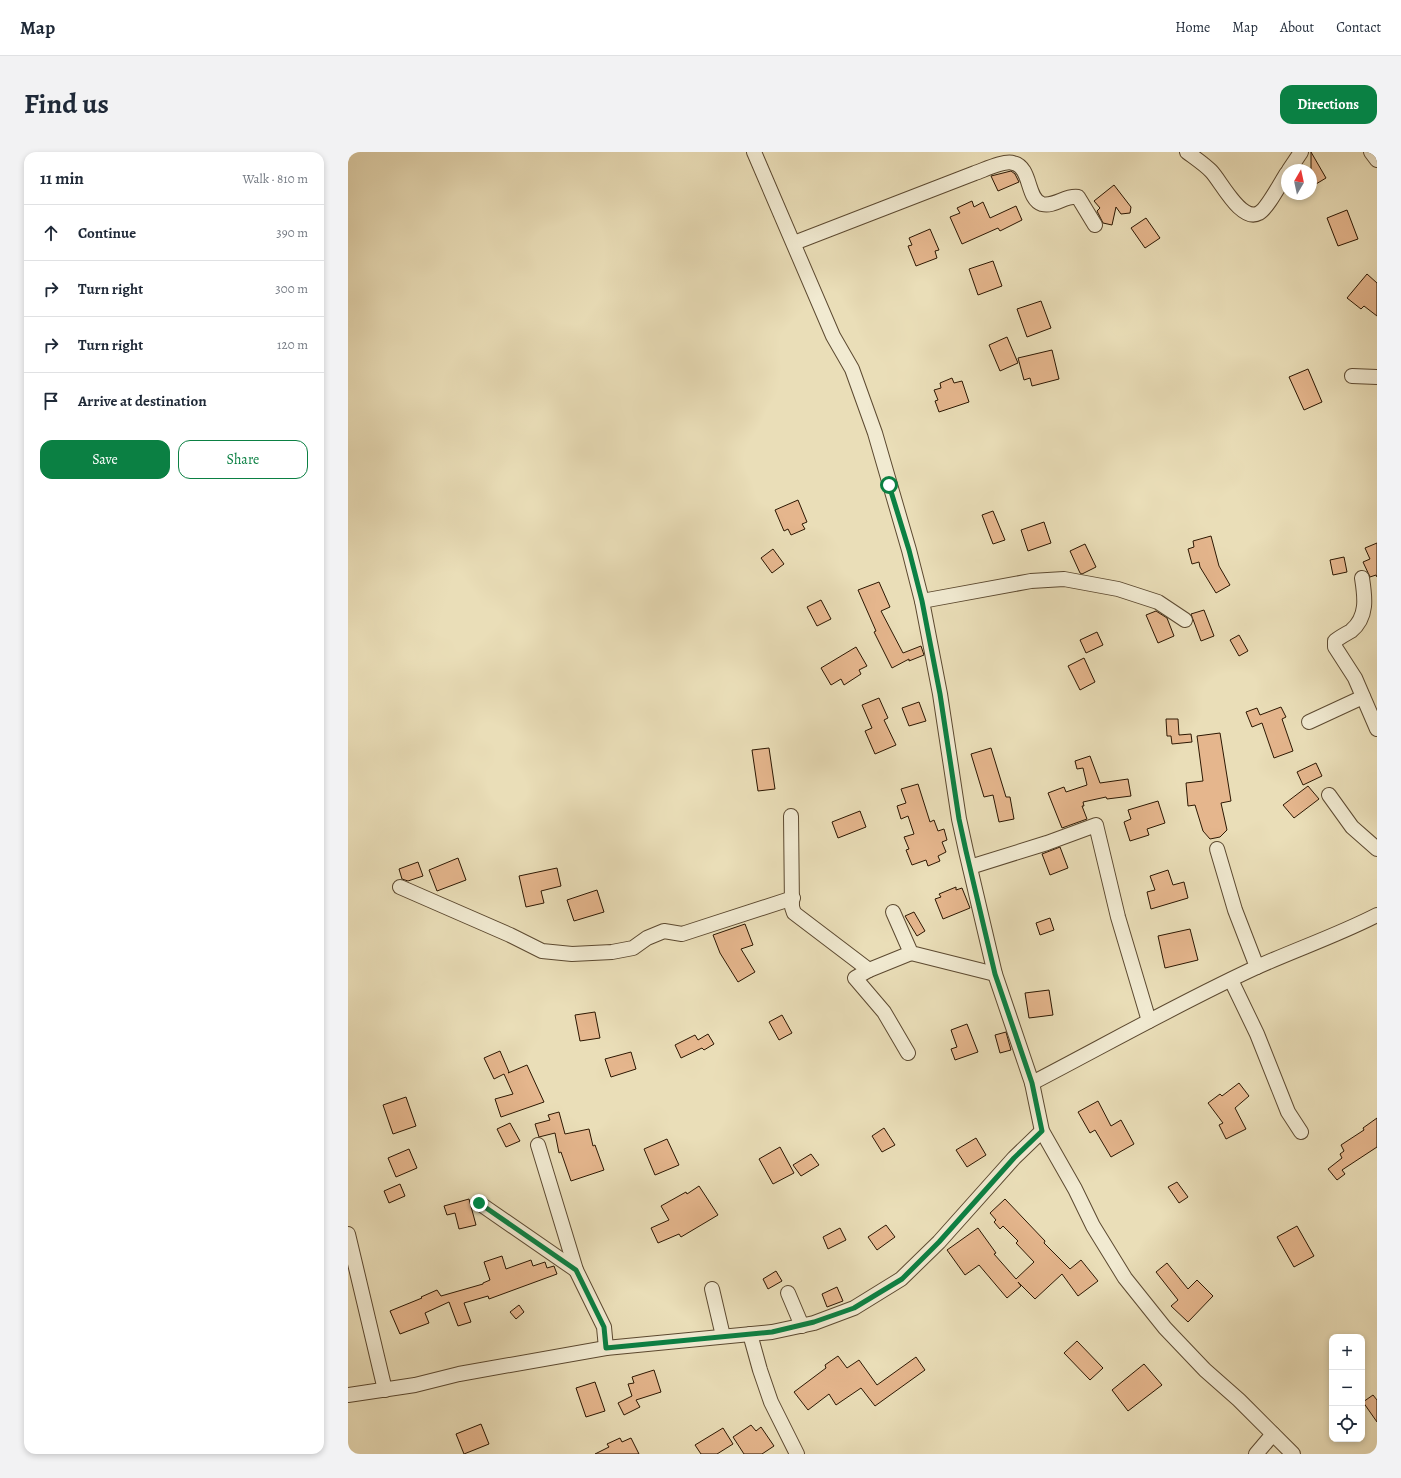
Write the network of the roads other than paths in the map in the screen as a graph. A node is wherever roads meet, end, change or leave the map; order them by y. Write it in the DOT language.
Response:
graph roads {
  1 [pos="754,152"];
  2 [pos="1187,152"];
  3 [pos="1301,152"];
  4 [pos="1371,152"];
  5 [pos="1377,160"];
  6 [pos="1293,164"];
  7 [pos="1281,182"];
  8 [pos="1095,225"];
  9 [pos="794,244"];
  10 [pos="1352,376"];
  11 [pos="1377,377"];
  12 [pos="1362,578"];
  13 [pos="922,601"];
  14 [pos="1185,620"];
  15 [pos="1363,697"];
  16 [pos="1309,722"];
  17 [pos="1377,729"];
  18 [pos="1329,794"];
  19 [pos="790,816"];
  20 [pos="1217,849"];
  21 [pos="1377,849"];
  22 [pos="970,867"];
  23 [pos="400,887"];
  24 [pos="793,898"];
  25 [pos="893,912"];
  26 [pos="1377,915"];
  27 [pos="912,953"];
  28 [pos="1257,967"];
  29 [pos="869,970"];
  30 [pos="995,974"];
  31 [pos="1230,980"];
  32 [pos="1150,1021"];
  33 [pos="908,1053"];
  34 [pos="1032,1083"];
  35 [pos="1042,1131"];
  36 [pos="1301,1132"];
  37 [pos="538,1146"];
  38 [pos="479,1203"];
  39 [pos="348,1234"];
  40 [pos="576,1270"];
  41 [pos="712,1288"];
  42 [pos="788,1293"];
  43 [pos="802,1326"];
  44 [pos="750,1334"];
  45 [pos="723,1336"];
  46 [pos="606,1348"];
  47 [pos="385,1390"];
  48 [pos="348,1394"];
  49 [pos="1273,1434"];
  50 [pos="797,1454"];
  51 [pos="1256,1454"];
  52 [pos="1293,1454"];
  1 -- 9 [label="street"];
  2 -- 7 [label="street"];
  3 -- 6 [label="street"];
  4 -- 5 [label="street"];
  8 -- 9 [label="street"];
  9 -- 13 [label="street"];
  10 -- 11 [label="street"];
  12 -- 15 [label="street"];
  13 -- 14 [label="street"];
  13 -- 22 [label="street"];
  15 -- 16 [label="street"];
  15 -- 17 [label="street"];
  18 -- 21 [label="street"];
  19 -- 24 [label="street"];
  20 -- 28 [label="street"];
  22 -- 30 [label="street"];
  22 -- 32 [label="street"];
  23 -- 24 [label="street"];
  24 -- 29 [label="street"];
  25 -- 27 [label="street"];
  26 -- 28 [label="street"];
  27 -- 29 [label="street"];
  27 -- 30 [label="street"];
  28 -- 31 [label="street"];
  29 -- 33 [label="street"];
  30 -- 34 [label="street"];
  31 -- 32 [label="street"];
  31 -- 36 [label="street"];
  32 -- 34 [label="street"];
  34 -- 35 [label="street"];
  35 -- 43 [label="street"];
  35 -- 49 [label="street"];
  37 -- 40 [label="street"];
  38 -- 40 [label="street"];
  39 -- 47 [label="street"];
  40 -- 46 [label="street"];
  41 -- 45 [label="street"];
  42 -- 43 [label="street"];
  43 -- 44 [label="street"];
  44 -- 45 [label="street"];
  44 -- 50 [label="street"];
  45 -- 46 [label="street"];
  46 -- 47 [label="street"];
  47 -- 48 [label="street"];
  49 -- 51 [label="street"];
  49 -- 52 [label="street"];
}
